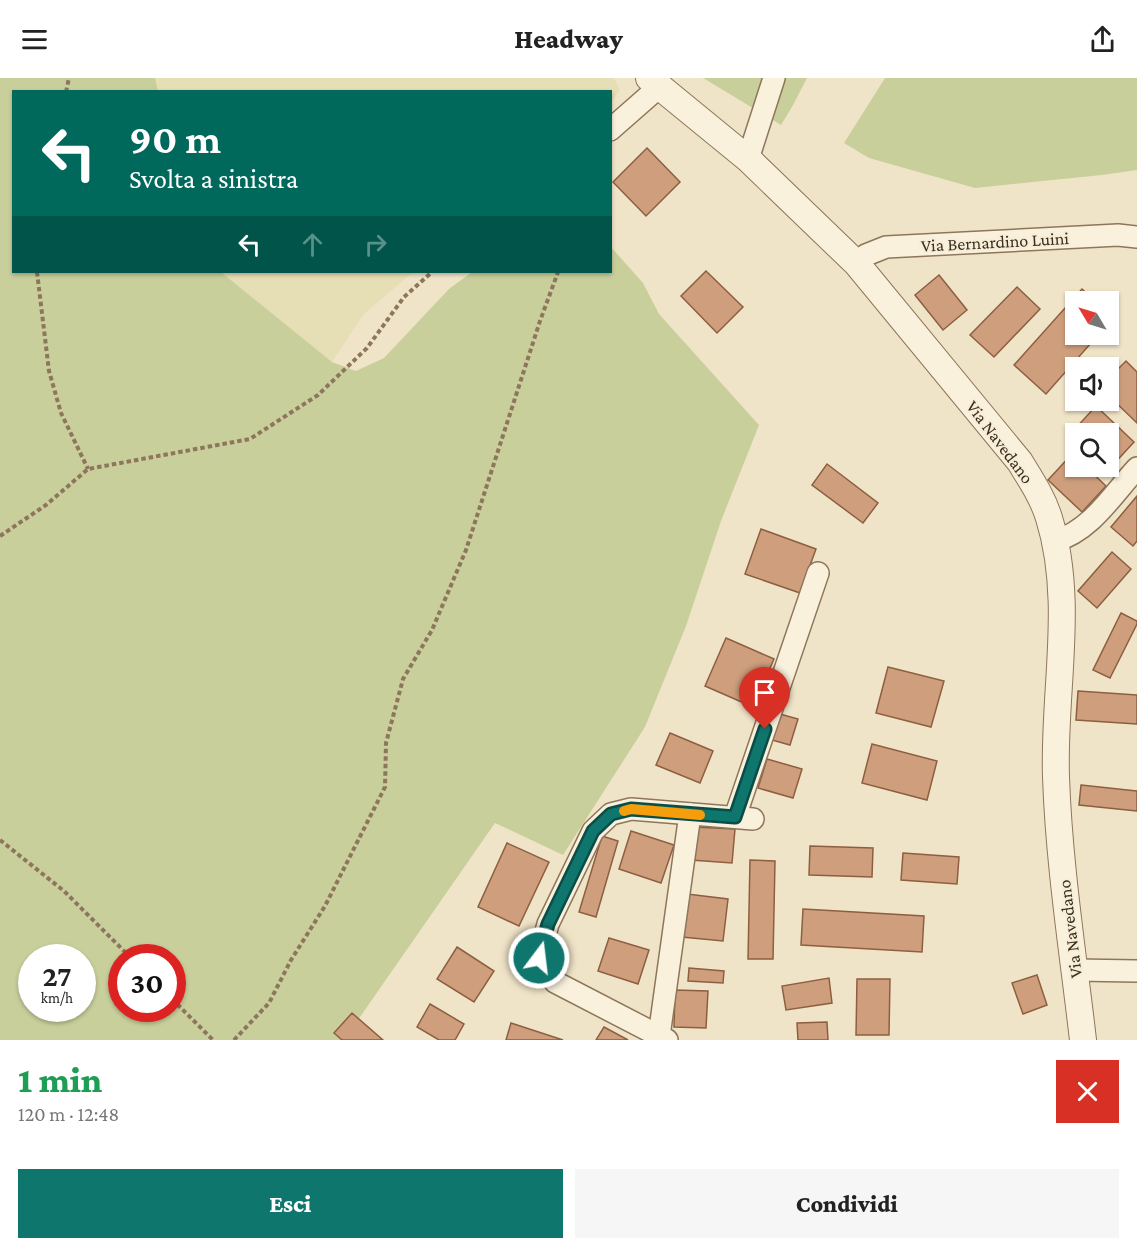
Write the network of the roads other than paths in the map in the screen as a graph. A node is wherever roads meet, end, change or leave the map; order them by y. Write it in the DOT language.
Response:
graph roads {
  1 [pos="774,78"];
  2 [pos="654,83"];
  3 [pos="612,128"];
  4 [pos="748,159"];
  5 [pos="1137,237"];
  6 [pos="857,264"];
  7 [pos="1137,468"];
  8 [pos="1055,541"];
  9 [pos="818,573"];
  10 [pos="690,814"];
  11 [pos="1075,970"];
  12 [pos="1137,971"];
  13 [pos="663,1038"];
  14 [pos="1083,1040"];
  1 -- 4 [label="street"];
  2 -- 3 [label="street"];
  2 -- 4 [label="street, Via Navedano"];
  4 -- 6 [label="street, Via Navedano"];
  5 -- 6 [label="street, Via Bernardino Luini"];
  6 -- 8 [label="street, Via Navedano"];
  7 -- 8 [label="street"];
  8 -- 11 [label="street, Via Navedano"];
  9 -- 10 [label="street"];
  10 -- 13 [label="street"];
  10 -- 13 [label="street"];
  11 -- 12 [label="street"];
  11 -- 14 [label="street, Via Navedano"];
}
